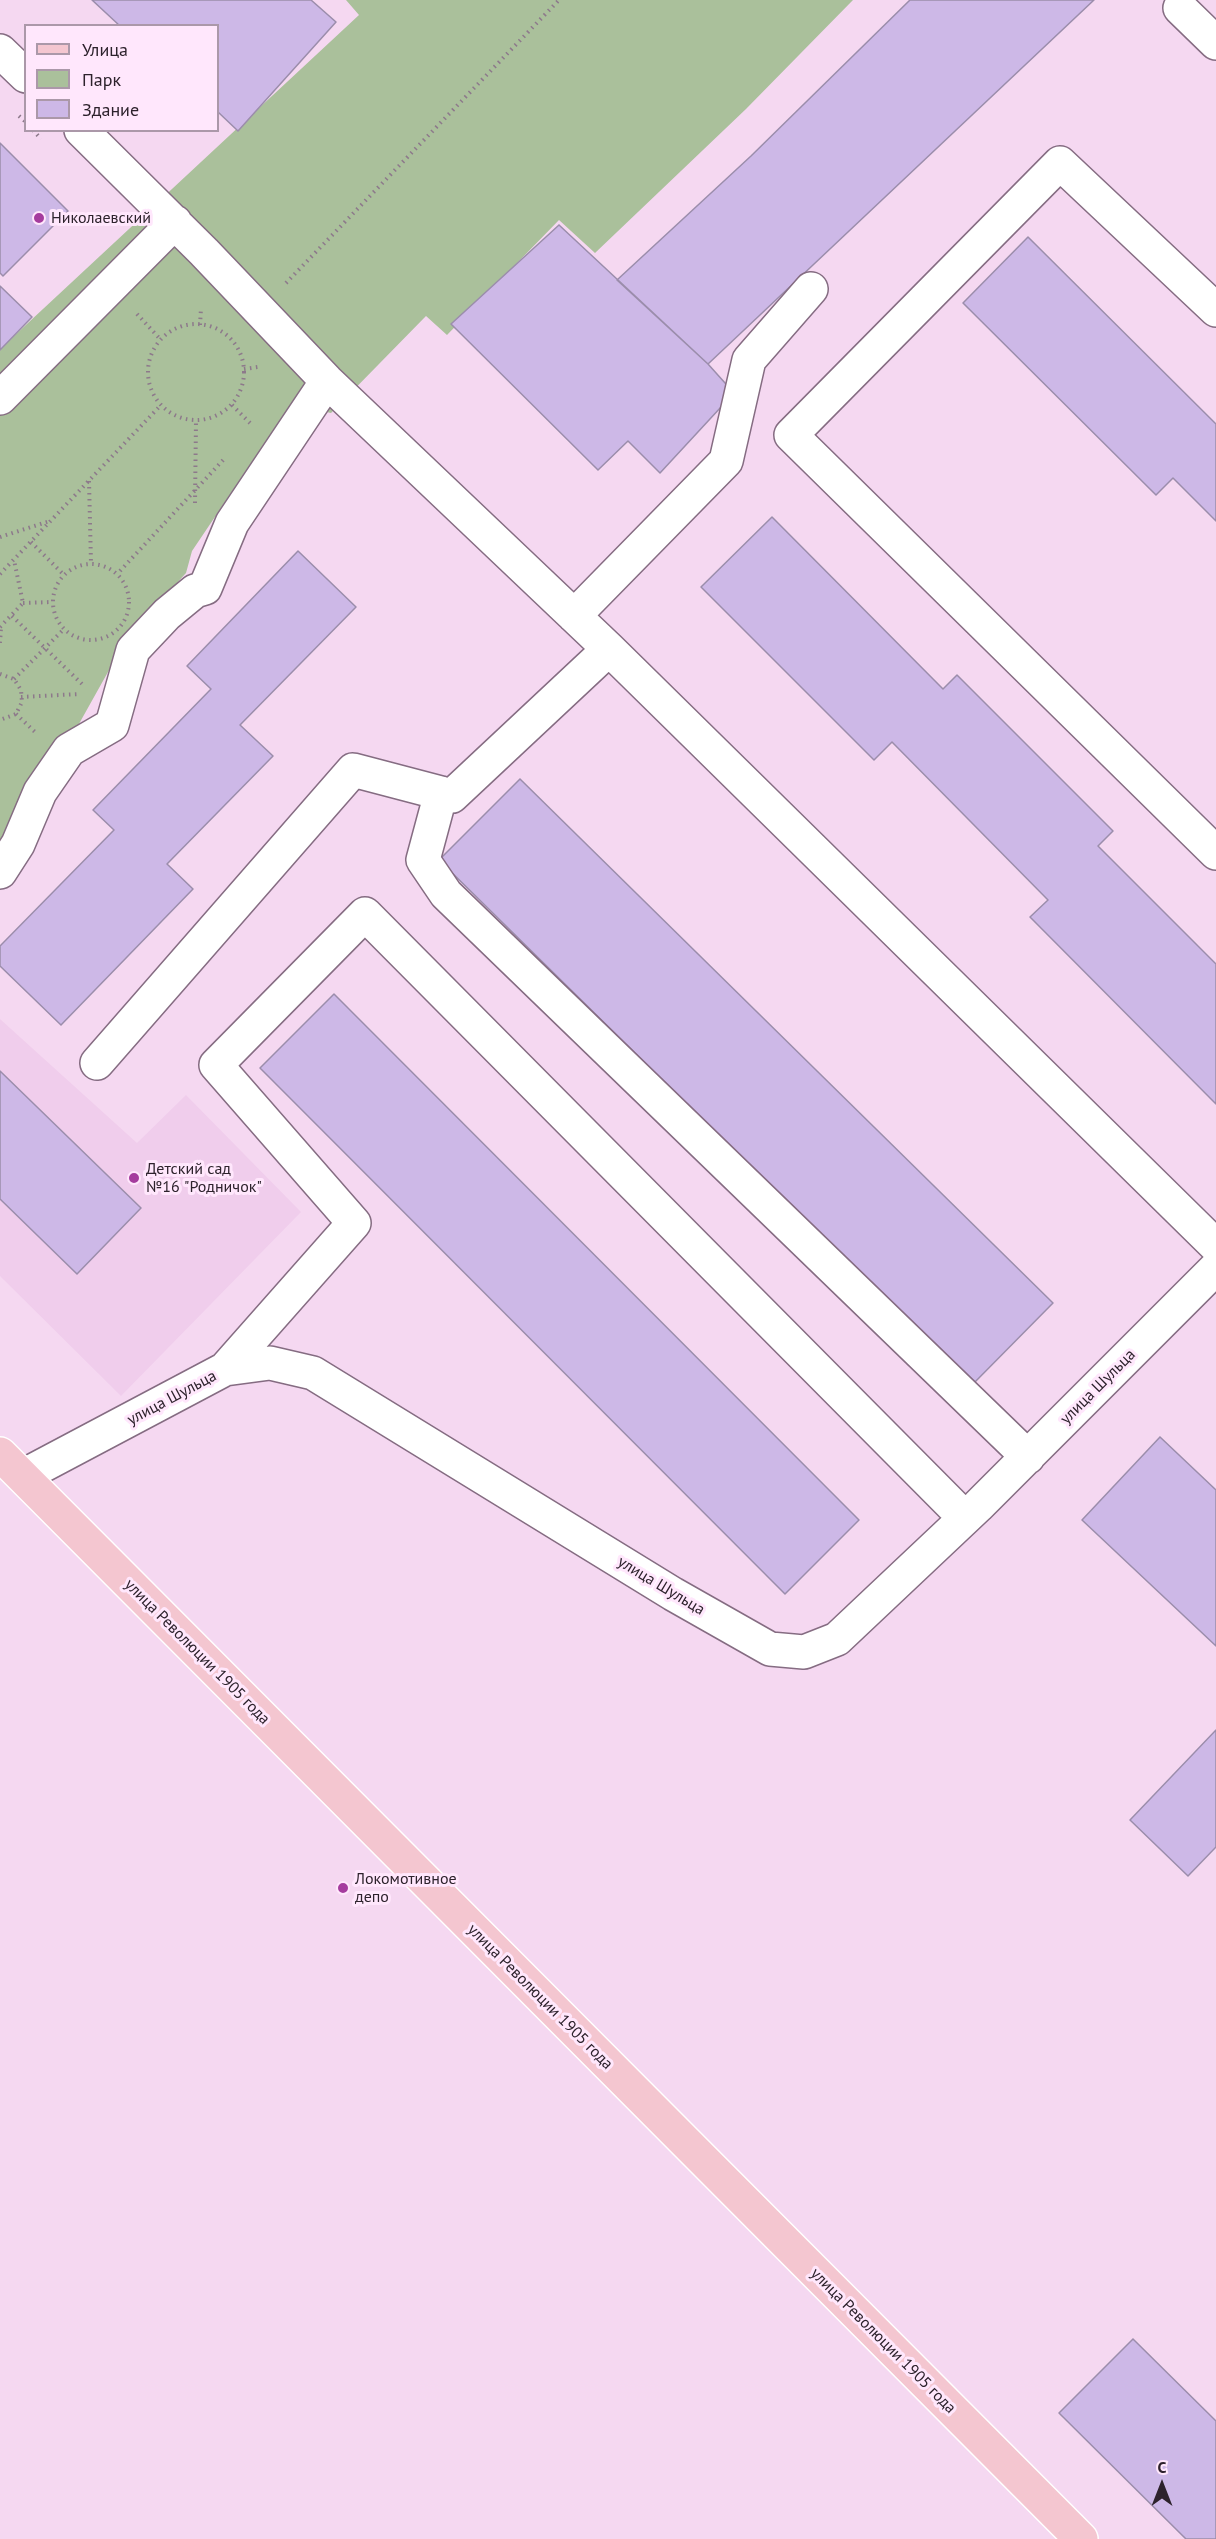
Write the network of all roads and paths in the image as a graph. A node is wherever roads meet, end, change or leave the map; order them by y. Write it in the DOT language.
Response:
graph roads {
  1 [pos="559,0"];
  2 [pos="1180,8"];
  3 [pos="1216,42"];
  4 [pos="0,51"];
  5 [pos="24,74"];
  6 [pos="35,132"];
  7 [pos="83,132"];
  8 [pos="49,147"];
  9 [pos="175,222"];
  10 [pos="811,289"];
  11 [pos="261,309"];
  12 [pos="1216,310"];
  13 [pos="231,340"];
  14 [pos="327,381"];
  15 [pos="0,398"];
  16 [pos="161,405"];
  17 [pos="230,452"];
  18 [pos="89,481"];
  19 [pos="51,521"];
  20 [pos="0,537"];
  21 [pos="31,542"];
  22 [pos="14,559"];
  23 [pos="91,563"];
  24 [pos="120,571"];
  25 [pos="0,574"];
  26 [pos="63,574"];
  27 [pos="52,602"];
  28 [pos="22,603"];
  29 [pos="12,616"];
  30 [pos="574,616"];
  31 [pos="0,627"];
  32 [pos="63,630"];
  33 [pos="0,643"];
  34 [pos="44,649"];
  35 [pos="609,649"];
  36 [pos="0,674"];
  37 [pos="14,679"];
  38 [pos="84,686"];
  39 [pos="92,693"];
  40 [pos="21,697"];
  41 [pos="16,714"];
  42 [pos="0,720"];
  43 [pos="39,735"];
  44 [pos="441,793"];
  45 [pos="1216,854"];
  46 [pos="0,872"];
  47 [pos="98,1063"];
  48 [pos="1216,1246"];
  49 [pos="1216,1268"];
  50 [pos="225,1370"];
  51 [pos="1028,1456"];
  52 [pos="11,1465"];
  53 [pos="965,1518"];
  54 [pos="1081,2539"];
  1 -- 11 [label="path"];
  2 -- 3 [label="street"];
  4 -- 5 [label="street"];
  6 -- 8 [label="path"];
  7 -- 9 [label="street"];
  9 -- 11 [label="street"];
  9 -- 15 [label="street"];
  10 -- 30 [label="street"];
  11 -- 13 [label="path"];
  11 -- 14 [label="street"];
  12 -- 45 [label="street"];
  13 -- 16 [label="path"];
  13 -- 16 [label="path"];
  14 -- 30 [label="street"];
  14 -- 46 [label="street"];
  16 -- 18 [label="path"];
  17 -- 24 [label="path"];
  18 -- 19 [label="path"];
  18 -- 23 [label="path"];
  19 -- 20 [label="path"];
  19 -- 21 [label="path"];
  21 -- 22 [label="path"];
  21 -- 26 [label="path"];
  22 -- 25 [label="path"];
  22 -- 28 [label="path"];
  23 -- 26 [label="path"];
  23 -- 32 [label="path"];
  26 -- 27 [label="path"];
  27 -- 28 [label="path"];
  27 -- 32 [label="path"];
  28 -- 29 [label="path"];
  29 -- 31 [label="path"];
  29 -- 34 [label="path"];
  30 -- 35 [label="street"];
  31 -- 33 [label="path"];
  32 -- 34 [label="path"];
  34 -- 37 [label="path"];
  34 -- 38 [label="path"];
  35 -- 44 [label="street"];
  35 -- 48 [label="street"];
  36 -- 37 [label="path"];
  37 -- 40 [label="path"];
  39 -- 40 [label="path"];
  40 -- 41 [label="path"];
  41 -- 42 [label="path"];
  41 -- 43 [label="path"];
  44 -- 47 [label="street"];
  44 -- 51 [label="street"];
  49 -- 51 [label="street, улица Шульца"];
  50 -- 52 [label="street, улица Шульца"];
  50 -- 53 [label="street, улица Шульца"];
  50 -- 53 [label="street"];
  51 -- 53 [label="street, улица Шульца"];
  52 -- 54 [label="main road, улица Революции 1905 года"];
}
